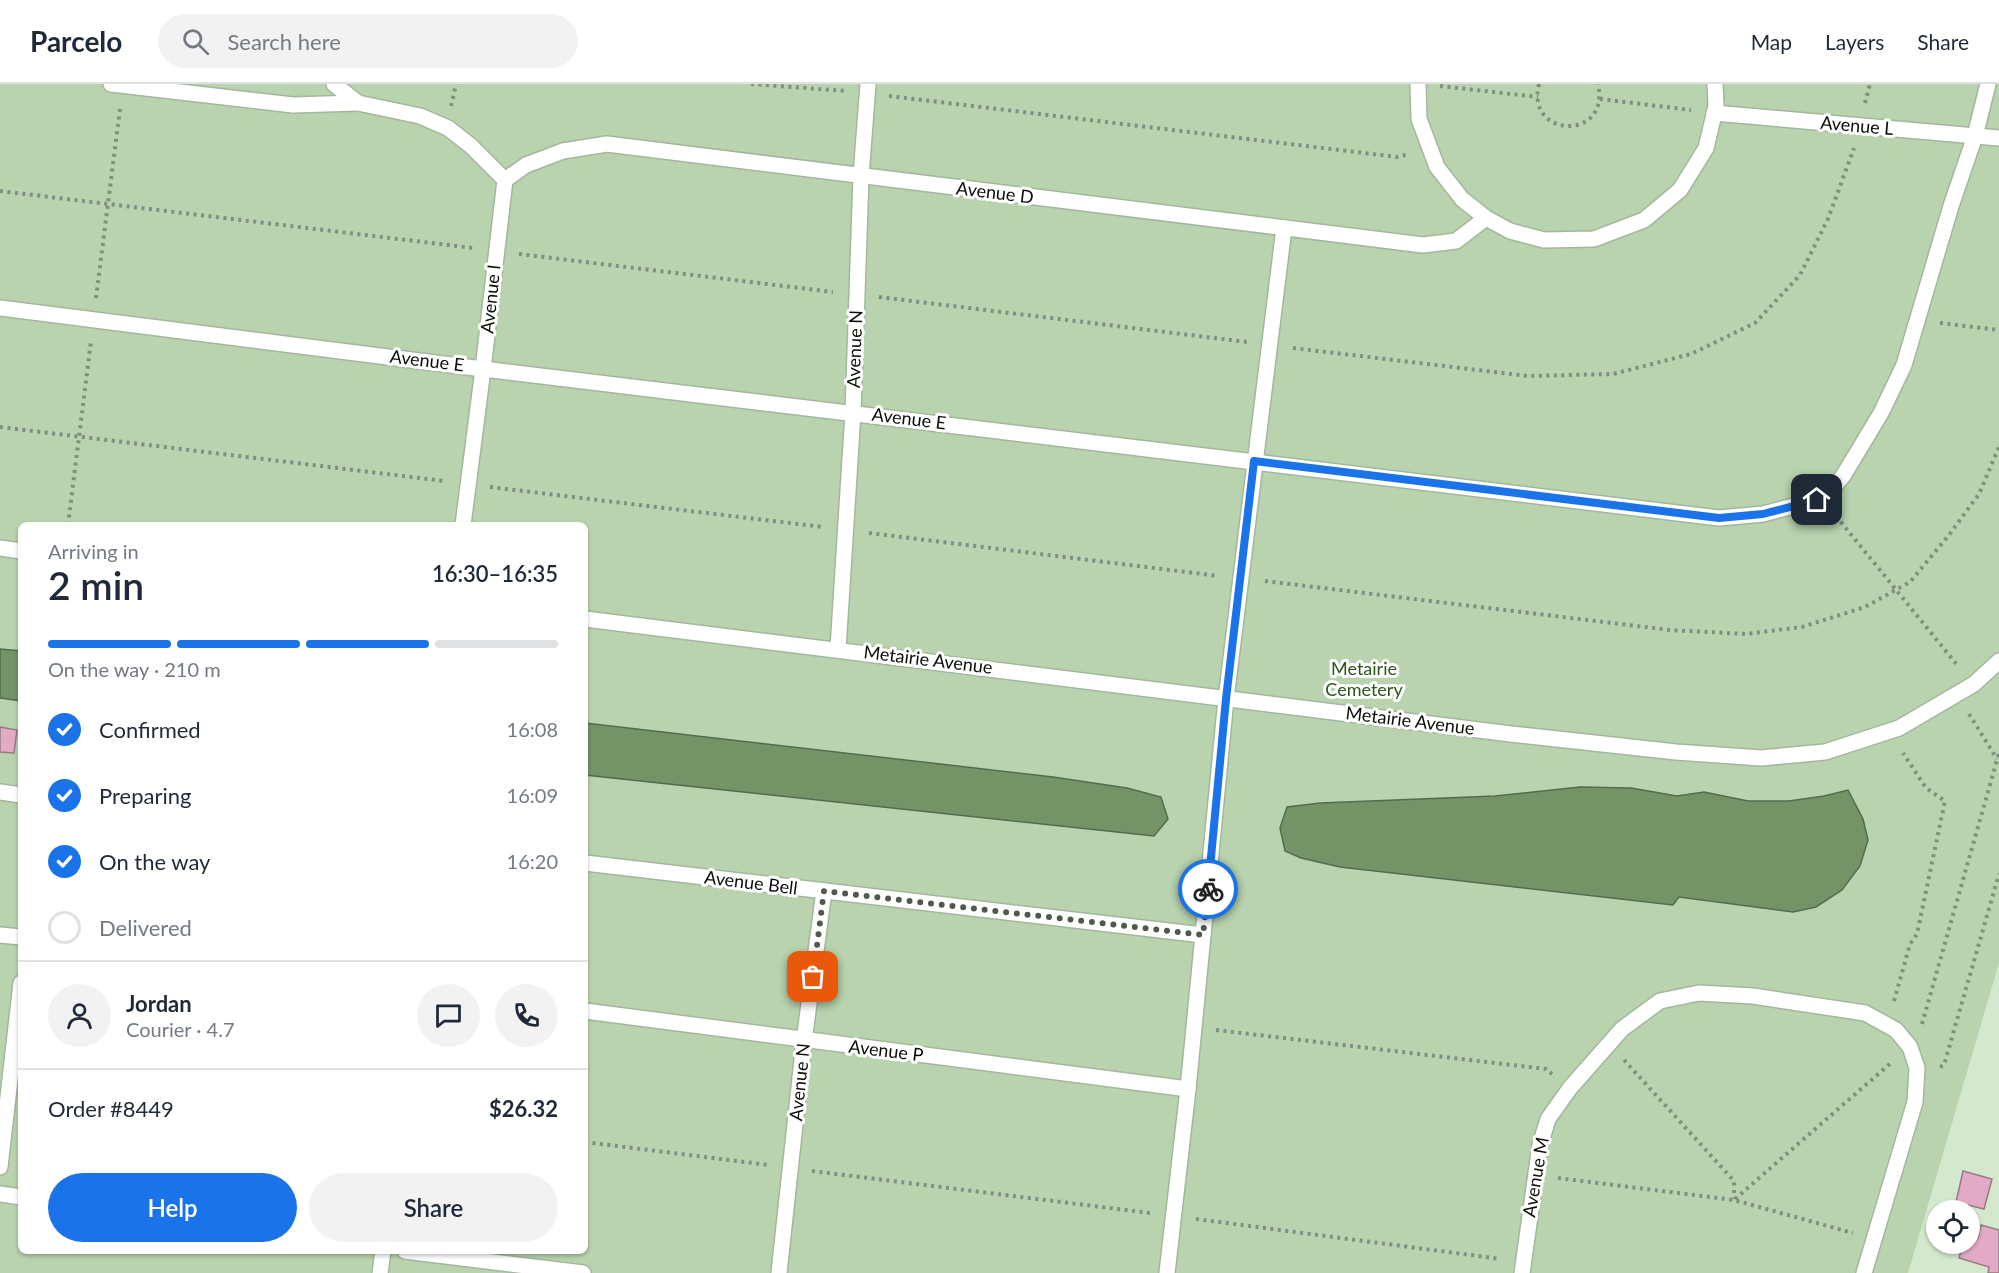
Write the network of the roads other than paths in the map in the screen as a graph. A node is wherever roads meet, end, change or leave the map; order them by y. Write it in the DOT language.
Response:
graph roads {
  1 [pos="111,84"];
  2 [pos="334,84"];
  3 [pos="1418,84"];
  4 [pos="1715,84"];
  5 [pos="1988,84"];
  6 [pos="868,88"];
  7 [pos="358,103"];
  8 [pos="1714,113"];
  9 [pos="1975,136"];
  10 [pos="1999,138"];
  11 [pos="861,176"];
  12 [pos="505,180"];
  13 [pos="1486,218"];
  14 [pos="1284,228"];
  15 [pos="0,308"];
  16 [pos="483,369"];
  17 [pos="853,412"];
  18 [pos="1254,461"];
  19 [pos="463,522"];
  20 [pos="0,548"];
  21 [pos="18,551"];
  22 [pos="588,619"];
  23 [pos="838,649"];
  24 [pos="1999,661"];
  25 [pos="1226,699"];
  26 [pos="0,792"];
  27 [pos="18,795"];
  28 [pos="588,863"];
  29 [pos="824,891"];
  30 [pos="0,934"];
  31 [pos="1203,935"];
  32 [pos="18,937"];
  33 [pos="18,1009"];
  34 [pos="588,1011"];
  35 [pos="804,1041"];
  36 [pos="1188,1089"];
  37 [pos="0,1167"];
  38 [pos="0,1194"];
  39 [pos="18,1197"];
  40 [pos="383,1254"];
  41 [pos="429,1254"];
  42 [pos="1522,1268"];
  43 [pos="380,1273"];
  44 [pos="583,1273"];
  45 [pos="779,1273"];
  46 [pos="1167,1273"];
  47 [pos="1864,1273"];
  1 -- 7 [label="lane"];
  2 -- 7 [label="lane"];
  3 -- 13 [label="lane"];
  4 -- 8 [label="lane"];
  5 -- 9 [label="lane"];
  6 -- 11 [label="lane, Avenue N"];
  7 -- 12 [label="lane"];
  8 -- 9 [label="lane, Avenue L"];
  8 -- 13 [label="lane"];
  9 -- 10 [label="lane, Avenue L"];
  9 -- 18 [label="lane, Avenue E"];
  11 -- 12 [label="lane, Avenue D"];
  11 -- 14 [label="lane, Avenue D"];
  11 -- 17 [label="lane, Avenue N"];
  12 -- 16 [label="lane, Avenue I"];
  13 -- 14 [label="lane, Avenue D"];
  14 -- 18 [label="lane"];
  15 -- 16 [label="lane, Avenue E"];
  16 -- 17 [label="lane, Avenue E"];
  16 -- 19 [label="lane, Avenue I"];
  17 -- 18 [label="lane, Avenue E"];
  17 -- 23 [label="lane, Avenue N"];
  18 -- 25 [label="lane"];
  20 -- 21 [label="lane"];
  22 -- 23 [label="lane, Metairie Avenue"];
  23 -- 25 [label="lane, Metairie Avenue"];
  24 -- 25 [label="lane, Metairie Avenue"];
  25 -- 31 [label="lane"];
  26 -- 27 [label="lane"];
  28 -- 29 [label="lane, Avenue Bell"];
  29 -- 31 [label="lane, Avenue Bell"];
  29 -- 35 [label="lane, Avenue N"];
  30 -- 32 [label="lane"];
  31 -- 36 [label="lane"];
  33 -- 37 [label="lane"];
  34 -- 35 [label="lane, Avenue P"];
  35 -- 36 [label="lane, Avenue P"];
  35 -- 45 [label="lane, Avenue N"];
  36 -- 46 [label="lane"];
  38 -- 39 [label="lane"];
  40 -- 43 [label="lane"];
  41 -- 44 [label="lane"];
  42 -- 47 [label="lane, Avenue M"];
}
